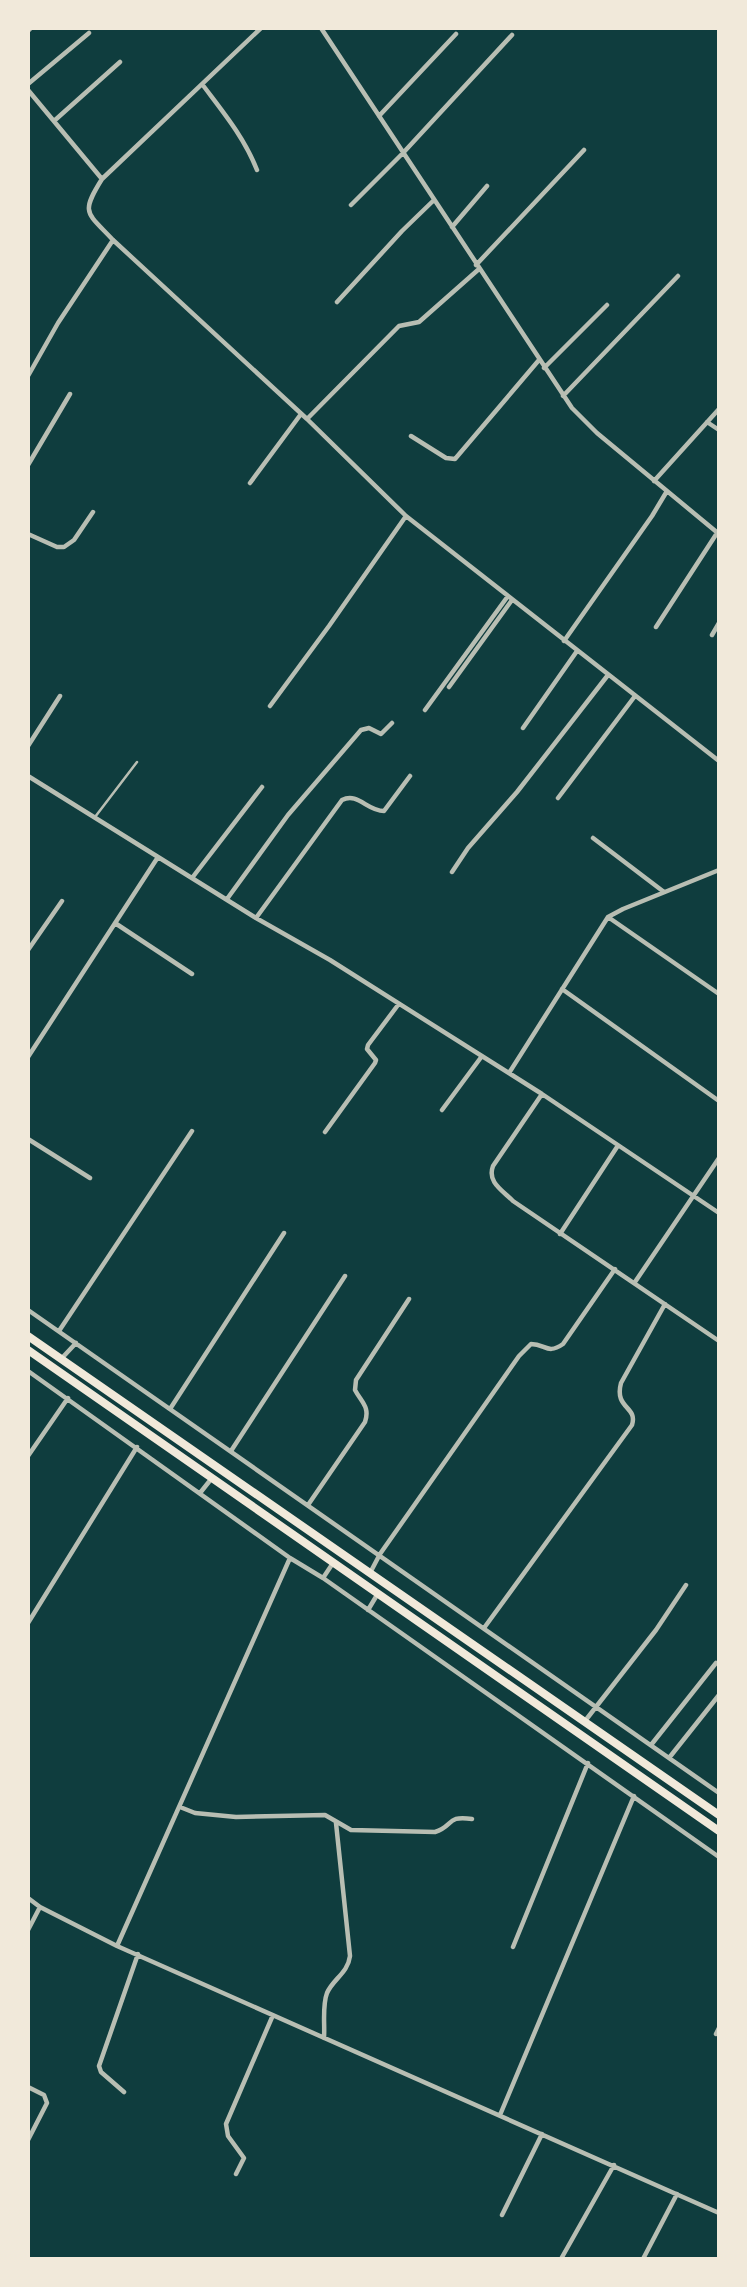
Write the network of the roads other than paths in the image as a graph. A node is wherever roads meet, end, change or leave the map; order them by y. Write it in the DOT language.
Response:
graph roads {
  1 [pos="261,28"];
  2 [pos="321,28"];
  3 [pos="89,33"];
  4 [pos="456,34"];
  5 [pos="512,35"];
  6 [pos="120,62"];
  7 [pos="202,84"];
  8 [pos="28,87"];
  9 [pos="379,116"];
  10 [pos="54,121"];
  11 [pos="584,150"];
  12 [pos="403,153"];
  13 [pos="257,170"];
  14 [pos="102,180"];
  15 [pos="487,186"];
  16 [pos="434,200"];
  17 [pos="351,205"];
  18 [pos="452,227"];
  19 [pos="113,240"];
  20 [pos="478,267"];
  21 [pos="678,276"];
  22 [pos="337,302"];
  23 [pos="607,305"];
  24 [pos="539,360"];
  25 [pos="544,368"];
  26 [pos="28,376"];
  27 [pos="70,394"];
  28 [pos="563,396"];
  29 [pos="719,409"];
  30 [pos="301,414"];
  31 [pos="307,419"];
  32 [pos="707,422"];
  33 [pos="719,430"];
  34 [pos="411,436"];
  35 [pos="28,465"];
  36 [pos="654,481"];
  37 [pos="250,483"];
  38 [pos="667,491"];
  39 [pos="93,512"];
  40 [pos="406,516"];
  41 [pos="718,533"];
  42 [pos="28,534"];
  43 [pos="510,598"];
  44 [pos="719,623"];
  45 [pos="656,627"];
  46 [pos="712,635"];
  47 [pos="564,640"];
  48 [pos="577,651"];
  49 [pos="608,675"];
  50 [pos="449,687"];
  51 [pos="60,696"];
  52 [pos="635,696"];
  53 [pos="270,706"];
  54 [pos="425,710"];
  55 [pos="392,723"];
  56 [pos="523,728"];
  57 [pos="28,746"];
  58 [pos="719,761"];
  59 [pos="137,762"];
  60 [pos="28,776"];
  61 [pos="410,776"];
  62 [pos="262,787"];
  63 [pos="558,798"];
  64 [pos="95,817"];
  65 [pos="593,838"];
  66 [pos="158,858"];
  67 [pos="719,870"];
  68 [pos="452,872"];
  69 [pos="192,878"];
  70 [pos="664,892"];
  71 [pos="227,899"];
  72 [pos="62,901"];
  73 [pos="608,917"];
  74 [pos="256,918"];
  75 [pos="115,923"];
  76 [pos="28,950"];
  77 [pos="192,974"];
  78 [pos="562,989"];
  79 [pos="719,994"];
  80 [pos="398,1005"];
  81 [pos="482,1056"];
  82 [pos="28,1057"];
  83 [pos="509,1073"];
  84 [pos="542,1094"];
  85 [pos="719,1101"];
  86 [pos="442,1110"];
  87 [pos="192,1131"];
  88 [pos="325,1132"];
  89 [pos="28,1139"];
  90 [pos="618,1146"];
  91 [pos="719,1158"];
  92 [pos="90,1178"];
  93 [pos="694,1195"];
  94 [pos="719,1213"];
  95 [pos="284,1233"];
  96 [pos="560,1234"];
  97 [pos="615,1269"];
  98 [pos="345,1276"];
  99 [pos="635,1282"];
  100 [pos="409,1299"];
  101 [pos="665,1304"];
  102 [pos="28,1310"];
  103 [pos="59,1331"];
  104 [pos="28,1336"];
  105 [pos="719,1341"];
  106 [pos="76,1343"];
  107 [pos="28,1350"];
  108 [pos="61,1359"];
  109 [pos="28,1371"];
  110 [pos="68,1398"];
  111 [pos="170,1409"];
  112 [pos="137,1447"];
  113 [pos="231,1451"];
  114 [pos="28,1456"];
  115 [pos="212,1478"];
  116 [pos="200,1493"];
  117 [pos="308,1506"];
  118 [pos="380,1555"];
  119 [pos="290,1558"];
  120 [pos="333,1563"];
  121 [pos="370,1573"];
  122 [pos="323,1578"];
  123 [pos="686,1585"];
  124 [pos="378,1594"];
  125 [pos="368,1609"];
  126 [pos="28,1623"];
  127 [pos="484,1628"];
  128 [pos="716,1663"];
  129 [pos="719,1695"];
  130 [pos="597,1708"];
  131 [pos="585,1721"];
  132 [pos="651,1745"];
  133 [pos="669,1758"];
  134 [pos="588,1763"];
  135 [pos="719,1793"];
  136 [pos="634,1796"];
  137 [pos="180,1807"];
  138 [pos="719,1815"];
  139 [pos="472,1819"];
  140 [pos="336,1822"];
  141 [pos="719,1831"];
  142 [pos="719,1857"];
  143 [pos="28,1898"];
  144 [pos="40,1907"];
  145 [pos="28,1930"];
  146 [pos="117,1946"];
  147 [pos="513,1947"];
  148 [pos="138,1954"];
  149 [pos="273,2015"];
  150 [pos="719,2028"];
  151 [pos="716,2035"];
  152 [pos="324,2038"];
  153 [pos="28,2087"];
  154 [pos="124,2092"];
  155 [pos="500,2115"];
  156 [pos="542,2134"];
  157 [pos="28,2140"];
  158 [pos="614,2165"];
  159 [pos="236,2174"];
  160 [pos="677,2194"];
  161 [pos="719,2213"];
  162 [pos="502,2215"];
  163 [pos="561,2259"];
  164 [pos="643,2259"];
  1 -- 7 [label="street"];
  2 -- 9 [label="street"];
  3 -- 8 [label="street"];
  4 -- 9 [label="street"];
  5 -- 12 [label="street"];
  6 -- 10 [label="street"];
  7 -- 13 [label="street"];
  7 -- 14 [label="street"];
  8 -- 10 [label="street"];
  9 -- 12 [label="street"];
  10 -- 14 [label="street"];
  11 -- 20 [label="street"];
  12 -- 16 [label="street"];
  12 -- 17 [label="street"];
  14 -- 19 [label="street"];
  15 -- 18 [label="street"];
  16 -- 18 [label="street"];
  16 -- 22 [label="street"];
  18 -- 20 [label="street"];
  19 -- 26 [label="street"];
  19 -- 30 [label="street"];
  20 -- 24 [label="street"];
  20 -- 31 [label="street"];
  21 -- 28 [label="street"];
  23 -- 25 [label="street"];
  24 -- 25 [label="street"];
  24 -- 34 [label="street"];
  25 -- 28 [label="street"];
  27 -- 35 [label="street"];
  28 -- 36 [label="street"];
  29 -- 32 [label="street"];
  30 -- 31 [label="street"];
  30 -- 37 [label="street"];
  31 -- 40 [label="street"];
  32 -- 33 [label="street"];
  32 -- 36 [label="street"];
  36 -- 38 [label="street"];
  38 -- 41 [label="street"];
  38 -- 47 [label="street"];
  39 -- 42 [label="street"];
  40 -- 43 [label="street"];
  40 -- 53 [label="street"];
  41 -- 45 [label="street"];
  43 -- 47 [label="street"];
  43 -- 50 [label="street"];
  43 -- 54 [label="street"];
  44 -- 46 [label="street"];
  47 -- 48 [label="street"];
  48 -- 49 [label="street"];
  48 -- 56 [label="street"];
  49 -- 52 [label="street"];
  49 -- 68 [label="street"];
  51 -- 57 [label="street"];
  52 -- 58 [label="street"];
  52 -- 63 [label="street"];
  55 -- 71 [label="street"];
  59 -- 64 [label="lane"];
  60 -- 64 [label="street"];
  61 -- 74 [label="street"];
  62 -- 69 [label="street"];
  64 -- 66 [label="street"];
  65 -- 70 [label="street"];
  66 -- 69 [label="street"];
  66 -- 75 [label="street"];
  67 -- 70 [label="street"];
  69 -- 71 [label="street"];
  70 -- 73 [label="street"];
  71 -- 74 [label="street"];
  72 -- 76 [label="street"];
  73 -- 78 [label="street"];
  73 -- 79 [label="street"];
  74 -- 80 [label="street"];
  75 -- 77 [label="street"];
  75 -- 82 [label="street"];
  78 -- 83 [label="street"];
  78 -- 85 [label="street"];
  80 -- 81 [label="street"];
  80 -- 88 [label="street"];
  81 -- 83 [label="street"];
  81 -- 86 [label="street"];
  83 -- 84 [label="street"];
  84 -- 90 [label="street"];
  84 -- 96 [label="street"];
  87 -- 103 [label="street"];
  89 -- 92 [label="street"];
  90 -- 93 [label="street"];
  90 -- 96 [label="street"];
  91 -- 93 [label="street"];
  93 -- 94 [label="street"];
  93 -- 99 [label="street"];
  95 -- 111 [label="street"];
  96 -- 97 [label="street"];
  97 -- 99 [label="street"];
  97 -- 118 [label="street"];
  98 -- 113 [label="street"];
  99 -- 101 [label="street"];
  100 -- 117 [label="street"];
  101 -- 105 [label="street"];
  101 -- 127 [label="street"];
  102 -- 103 [label="street"];
  103 -- 106 [label="street"];
  104 -- 108 [label="highway"];
  106 -- 108 [label="street"];
  106 -- 111 [label="street"];
  107 -- 115 [label="highway"];
  108 -- 121 [label="highway"];
  109 -- 110 [label="street"];
  110 -- 112 [label="street"];
  110 -- 114 [label="street"];
  111 -- 113 [label="street"];
  112 -- 116 [label="street"];
  112 -- 126 [label="street"];
  113 -- 117 [label="street"];
  115 -- 116 [label="street"];
  115 -- 120 [label="highway"];
  116 -- 119 [label="street"];
  117 -- 118 [label="street"];
  118 -- 121 [label="street"];
  118 -- 127 [label="street"];
  119 -- 122 [label="street"];
  119 -- 137 [label="street"];
  120 -- 122 [label="street"];
  120 -- 124 [label="highway"];
  121 -- 131 [label="highway"];
  122 -- 125 [label="street"];
  123 -- 130 [label="street"];
  124 -- 125 [label="street"];
  124 -- 141 [label="highway"];
  125 -- 134 [label="street"];
  127 -- 130 [label="street"];
  128 -- 132 [label="street"];
  129 -- 133 [label="street"];
  130 -- 131 [label="street"];
  130 -- 132 [label="street"];
  131 -- 138 [label="highway"];
  132 -- 133 [label="street"];
  133 -- 135 [label="street"];
  134 -- 136 [label="street"];
  134 -- 147 [label="street"];
  136 -- 142 [label="street"];
  136 -- 155 [label="street"];
  137 -- 140 [label="street"];
  137 -- 146 [label="street"];
  139 -- 140 [label="street"];
  140 -- 152 [label="street"];
  143 -- 144 [label="street"];
  144 -- 145 [label="street"];
  144 -- 146 [label="street"];
  146 -- 148 [label="street"];
  148 -- 149 [label="street"];
  148 -- 154 [label="street"];
  149 -- 152 [label="street"];
  149 -- 159 [label="street"];
  150 -- 151 [label="street"];
  152 -- 155 [label="street"];
  153 -- 157 [label="street"];
  155 -- 156 [label="street"];
  156 -- 158 [label="street"];
  156 -- 162 [label="street"];
  158 -- 160 [label="street"];
  158 -- 163 [label="street"];
  160 -- 161 [label="street"];
  160 -- 164 [label="street"];
}
